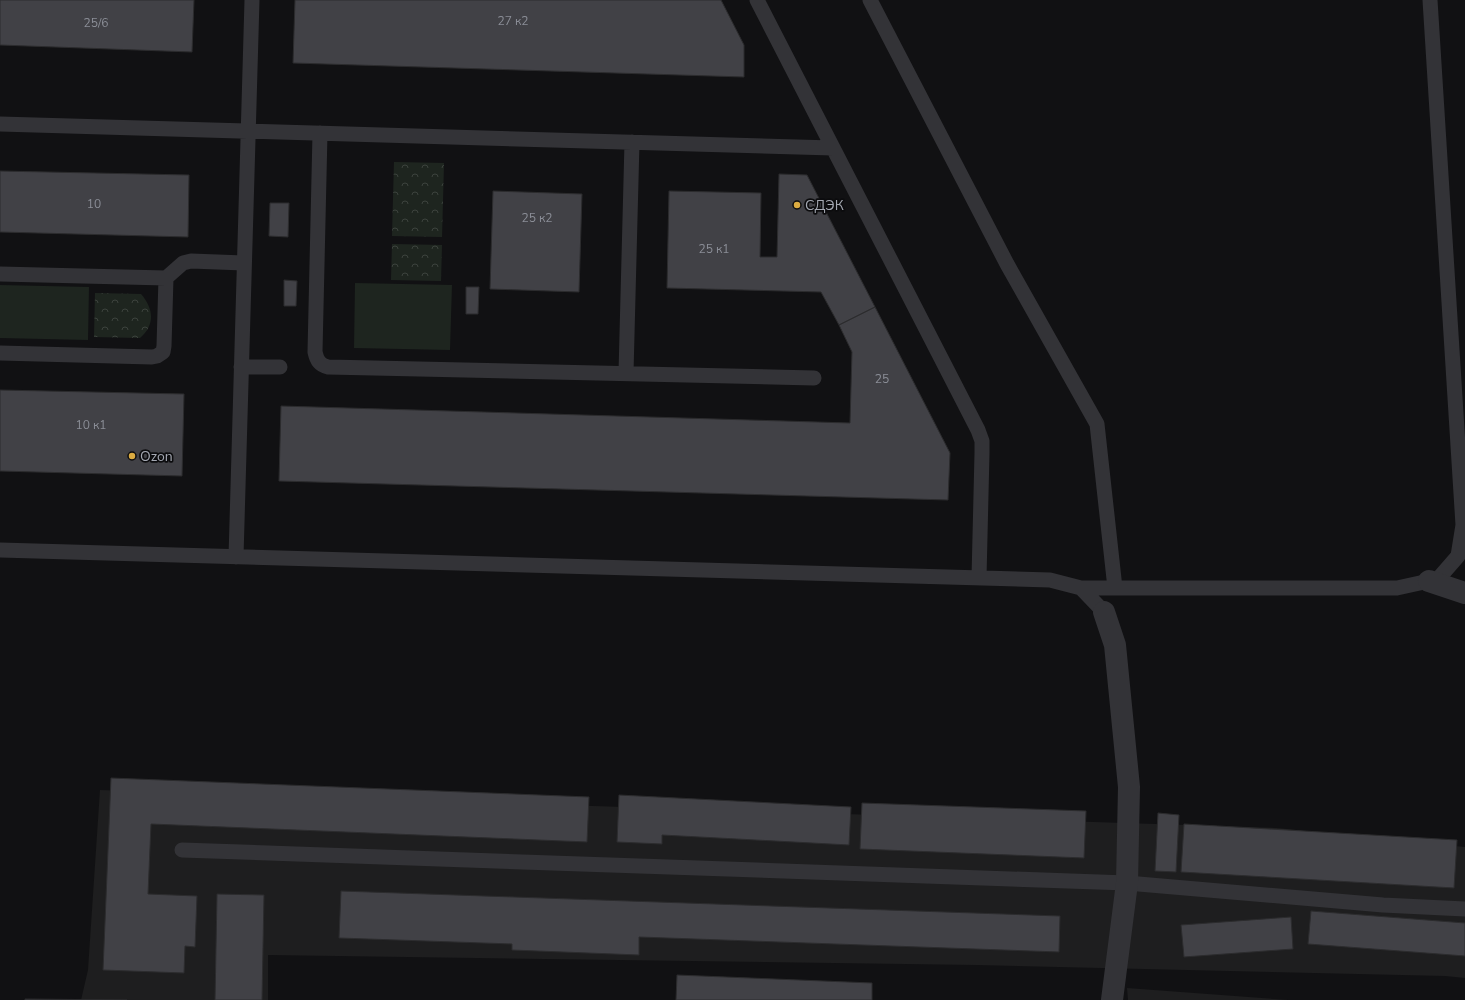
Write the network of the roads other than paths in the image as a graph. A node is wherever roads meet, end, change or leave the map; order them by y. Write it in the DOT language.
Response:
graph roads {
  1 [pos="252,0"];
  2 [pos="757,0"];
  3 [pos="870,0"];
  4 [pos="1430,0"];
  5 [pos="0,124"];
  6 [pos="248,131"];
  7 [pos="320,133"];
  8 [pos="632,142"];
  9 [pos="833,148"];
  10 [pos="244,263"];
  11 [pos="0,274"];
  12 [pos="166,278"];
  13 [pos="0,353"];
  14 [pos="241,367"];
  15 [pos="280,368"];
  16 [pos="626,374"];
  17 [pos="814,378"];
  18 [pos="0,550"];
  19 [pos="236,556"];
  20 [pos="979,578"];
  21 [pos="1429,581"];
  22 [pos="1081,588"];
  23 [pos="1115,588"];
  24 [pos="1465,592"];
  25 [pos="1104,612"];
  26 [pos="182,850"];
  27 [pos="1127,883"];
  28 [pos="1465,909"];
  29 [pos="1112,1000"];
  1 -- 6 [label="lane"];
  2 -- 9 [label="lane"];
  3 -- 23 [label="lane"];
  4 -- 21 [label="lane"];
  5 -- 6 [label="lane"];
  6 -- 7 [label="lane"];
  6 -- 10 [label="lane"];
  7 -- 8 [label="lane"];
  7 -- 16 [label="lane"];
  8 -- 9 [label="lane"];
  8 -- 16 [label="lane"];
  9 -- 20 [label="lane"];
  10 -- 12 [label="lane"];
  10 -- 14 [label="lane"];
  11 -- 12 [label="lane"];
  12 -- 13 [label="lane"];
  14 -- 15 [label="lane"];
  14 -- 19 [label="lane"];
  16 -- 17 [label="lane"];
  18 -- 19 [label="lane"];
  19 -- 20 [label="lane"];
  20 -- 22 [label="lane"];
  21 -- 23 [label="lane"];
  21 -- 24 [label="street"];
  22 -- 23 [label="lane"];
  22 -- 25 [label="lane"];
  25 -- 27 [label="street"];
  26 -- 27 [label="lane"];
  27 -- 28 [label="lane"];
  27 -- 29 [label="street"];
}
